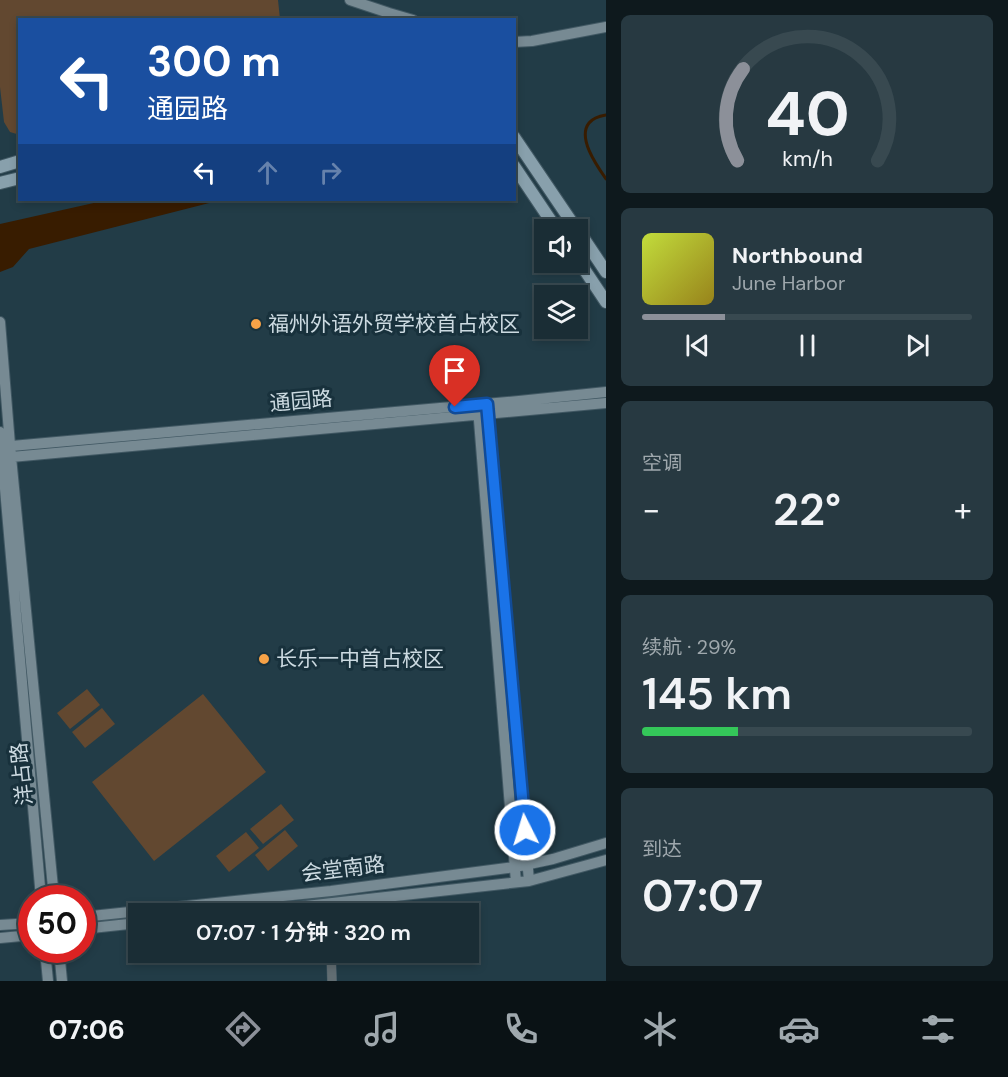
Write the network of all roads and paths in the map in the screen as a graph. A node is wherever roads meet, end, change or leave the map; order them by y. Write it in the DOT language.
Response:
graph roads {
  1 [pos="350,0"];
  2 [pos="405,18"];
  3 [pos="606,27"];
  4 [pos="516,42"];
  5 [pos="516,140"];
  6 [pos="18,162"];
  7 [pos="0,167"];
  8 [pos="516,169"];
  9 [pos="18,178"];
  10 [pos="0,183"];
  11 [pos="550,219"];
  12 [pos="570,219"];
  13 [pos="588,246"];
  14 [pos="606,272"];
  15 [pos="586,273"];
  16 [pos="606,303"];
  17 [pos="0,322"];
  18 [pos="606,392"];
  19 [pos="606,403"];
  20 [pos="483,409"];
  21 [pos="0,432"];
  22 [pos="4,452"];
  23 [pos="606,843"];
  24 [pos="606,860"];
  25 [pos="528,865"];
  26 [pos="515,867"];
  27 [pos="529,880"];
  28 [pos="516,882"];
  29 [pos="40,885"];
  30 [pos="53,885"];
  31 [pos="331,891"];
  32 [pos="331,903"];
  33 [pos="367,903"];
  34 [pos="96,916"];
  35 [pos="18,924"];
  36 [pos="128,924"];
  37 [pos="0,925"];
  38 [pos="96,928"];
  39 [pos="18,936"];
  40 [pos="0,938"];
  41 [pos="46,963"];
  42 [pos="60,963"];
  43 [pos="332,963"];
  44 [pos="48,981"];
  45 [pos="62,981"];
  46 [pos="332,981"];
  1 -- 2 [label="main road"];
  3 -- 4 [label="main road"];
  5 -- 12 [label="main road"];
  6 -- 7 [label="main road"];
  8 -- 11 [label="main road"];
  9 -- 10 [label="main road"];
  13 -- 14 [label="main road"];
  15 -- 16 [label="main road"];
  17 -- 22 [label="main road, 洋占路"];
  18 -- 20 [label="main road, 通园路"];
  19 -- 20 [label="main road, 通园路"];
  20 -- 22 [label="main road, 通园路"];
  20 -- 25 [label="main road"];
  20 -- 26 [label="main road"];
  21 -- 22 [label="main road, 洋占路"];
  22 -- 29 [label="main road, 洋占路"];
  22 -- 30 [label="main road, 洋占路"];
  23 -- 25 [label="main road, 会堂南路"];
  24 -- 27 [label="main road, 会堂南路"];
  25 -- 26 [label="main road, 会堂南路"];
  25 -- 27 [label="main road"];
  26 -- 28 [label="main road"];
  26 -- 31 [label="main road, 会堂南路"];
  27 -- 28 [label="main road, 会堂南路"];
  28 -- 33 [label="main road, 会堂南路"];
  31 -- 32 [label="street"];
  31 -- 34 [label="main road, 会堂南路"];
  35 -- 37 [label="main road"];
  36 -- 38 [label="main road"];
  39 -- 40 [label="main road"];
  41 -- 44 [label="main road"];
  42 -- 45 [label="main road"];
  43 -- 46 [label="street"];
}
